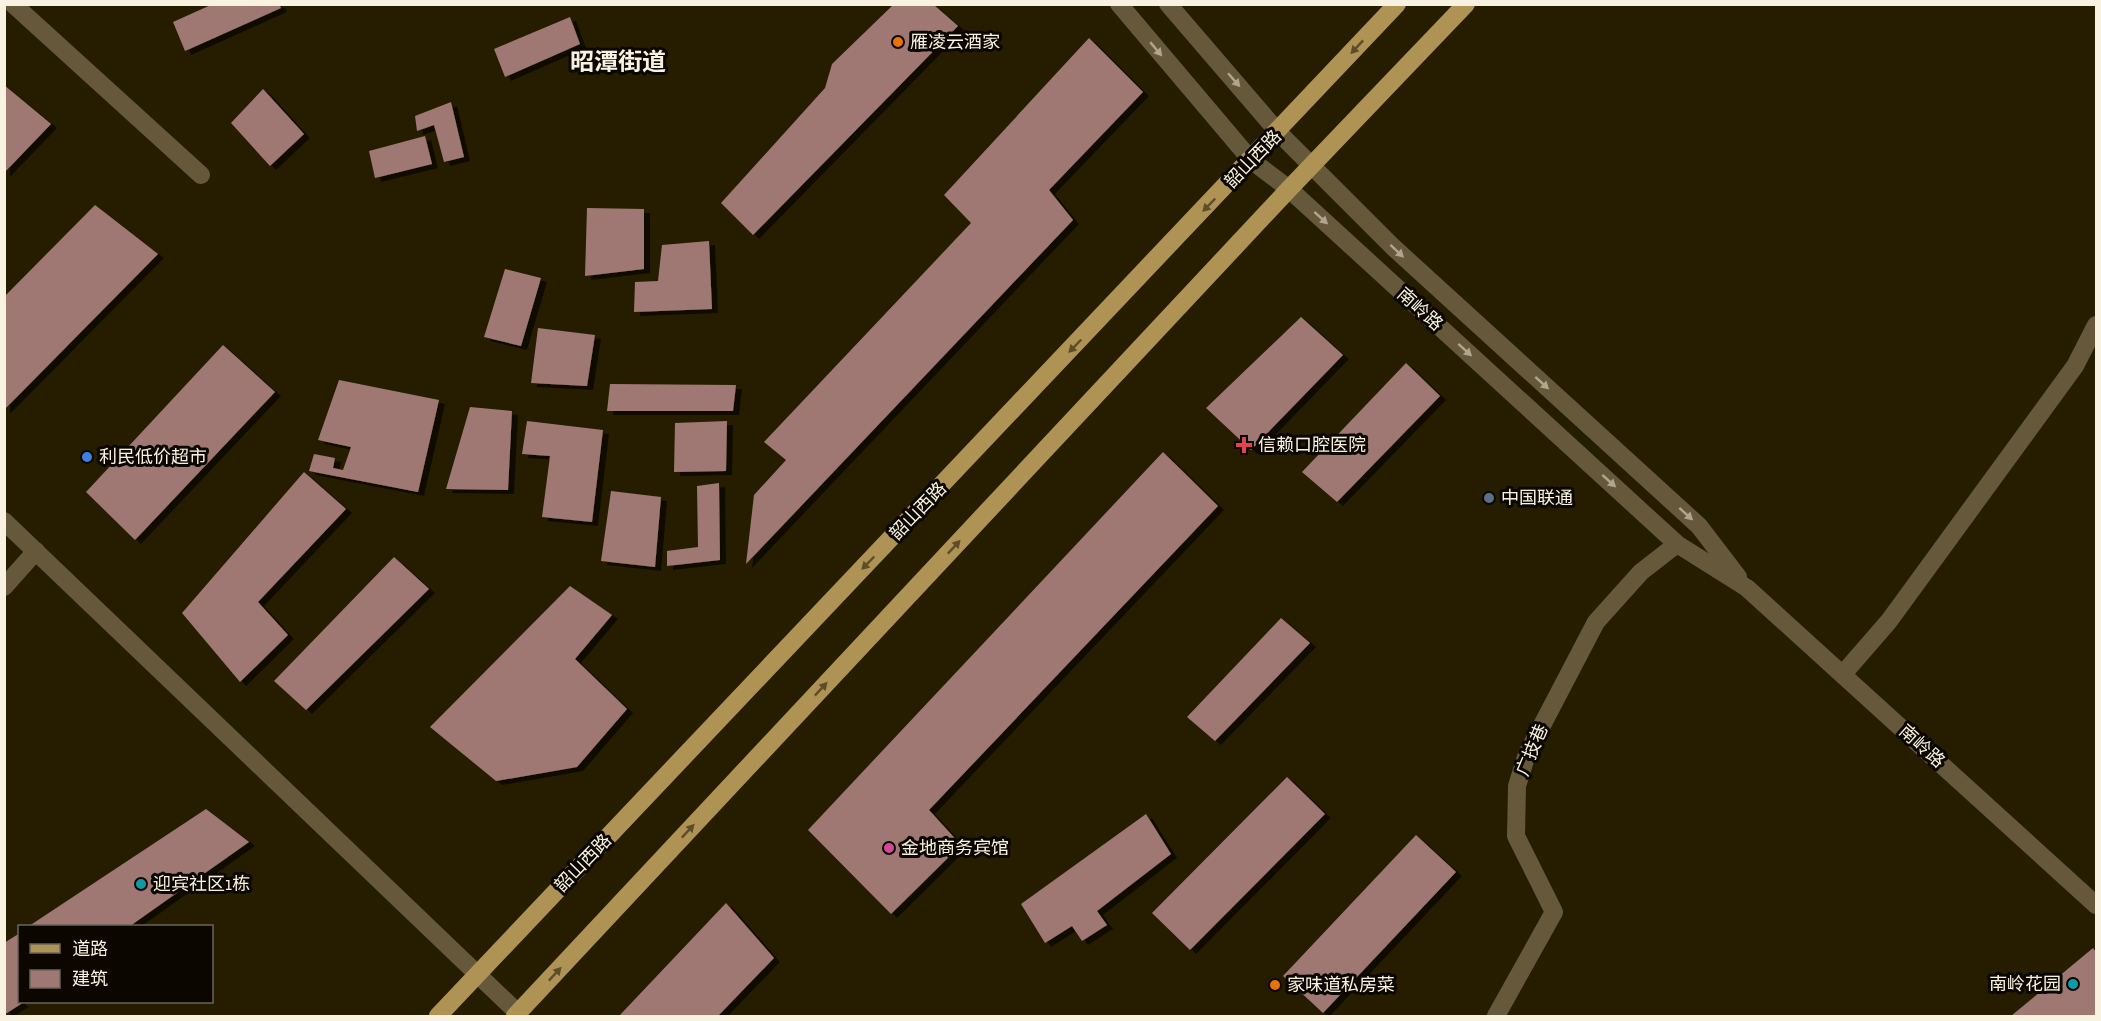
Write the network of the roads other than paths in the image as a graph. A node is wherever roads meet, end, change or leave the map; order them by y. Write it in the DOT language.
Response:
graph roads {
  1 [pos="13,4"];
  2 [pos="1119,4"];
  3 [pos="1168,4"];
  4 [pos="1397,4"];
  5 [pos="1466,4"];
  6 [pos="1278,132"];
  7 [pos="1251,160"];
  8 [pos="1311,166"];
  9 [pos="201,175"];
  10 [pos="1289,189"];
  11 [pos="2097,325"];
  12 [pos="4,521"];
  13 [pos="1677,544"];
  14 [pos="36,551"];
  15 [pos="4,587"];
  16 [pos="1747,588"];
  17 [pos="1842,674"];
  18 [pos="2097,905"];
  19 [pos="479,972"];
  20 [pos="516,1015"];
  21 [pos="438,1017"];
  22 [pos="1496,1017"];
  1 -- 9 [label="street"];
  2 -- 7 [label="street, 南岭路, one-way"];
  3 -- 6 [label="street, 南岭路, one-way"];
  4 -- 6 [label="main road, 韶山西路, one-way"];
  5 -- 8 [label="main road"];
  6 -- 7 [label="main road, 韶山西路"];
  6 -- 8 [label="street, 南岭路"];
  7 -- 10 [label="street, 南岭路"];
  7 -- 19 [label="main road, 韶山西路, one-way"];
  8 -- 10 [label="main road"];
  8 -- 16 [label="street, 南岭路, one-way"];
  10 -- 13 [label="street, 南岭路, one-way"];
  20 -- 10 [label="main road, one-way"];
  11 -- 17 [label="street"];
  12 -- 14 [label="street"];
  13 -- 16 [label="street, 南岭路"];
  13 -- 22 [label="street, 广技巷"];
  14 -- 15 [label="street"];
  14 -- 19 [label="street"];
  16 -- 17 [label="street, 南岭路"];
  17 -- 18 [label="street, 南岭路"];
  19 -- 20 [label="street"];
  19 -- 21 [label="main road, 韶山西路"];
}
